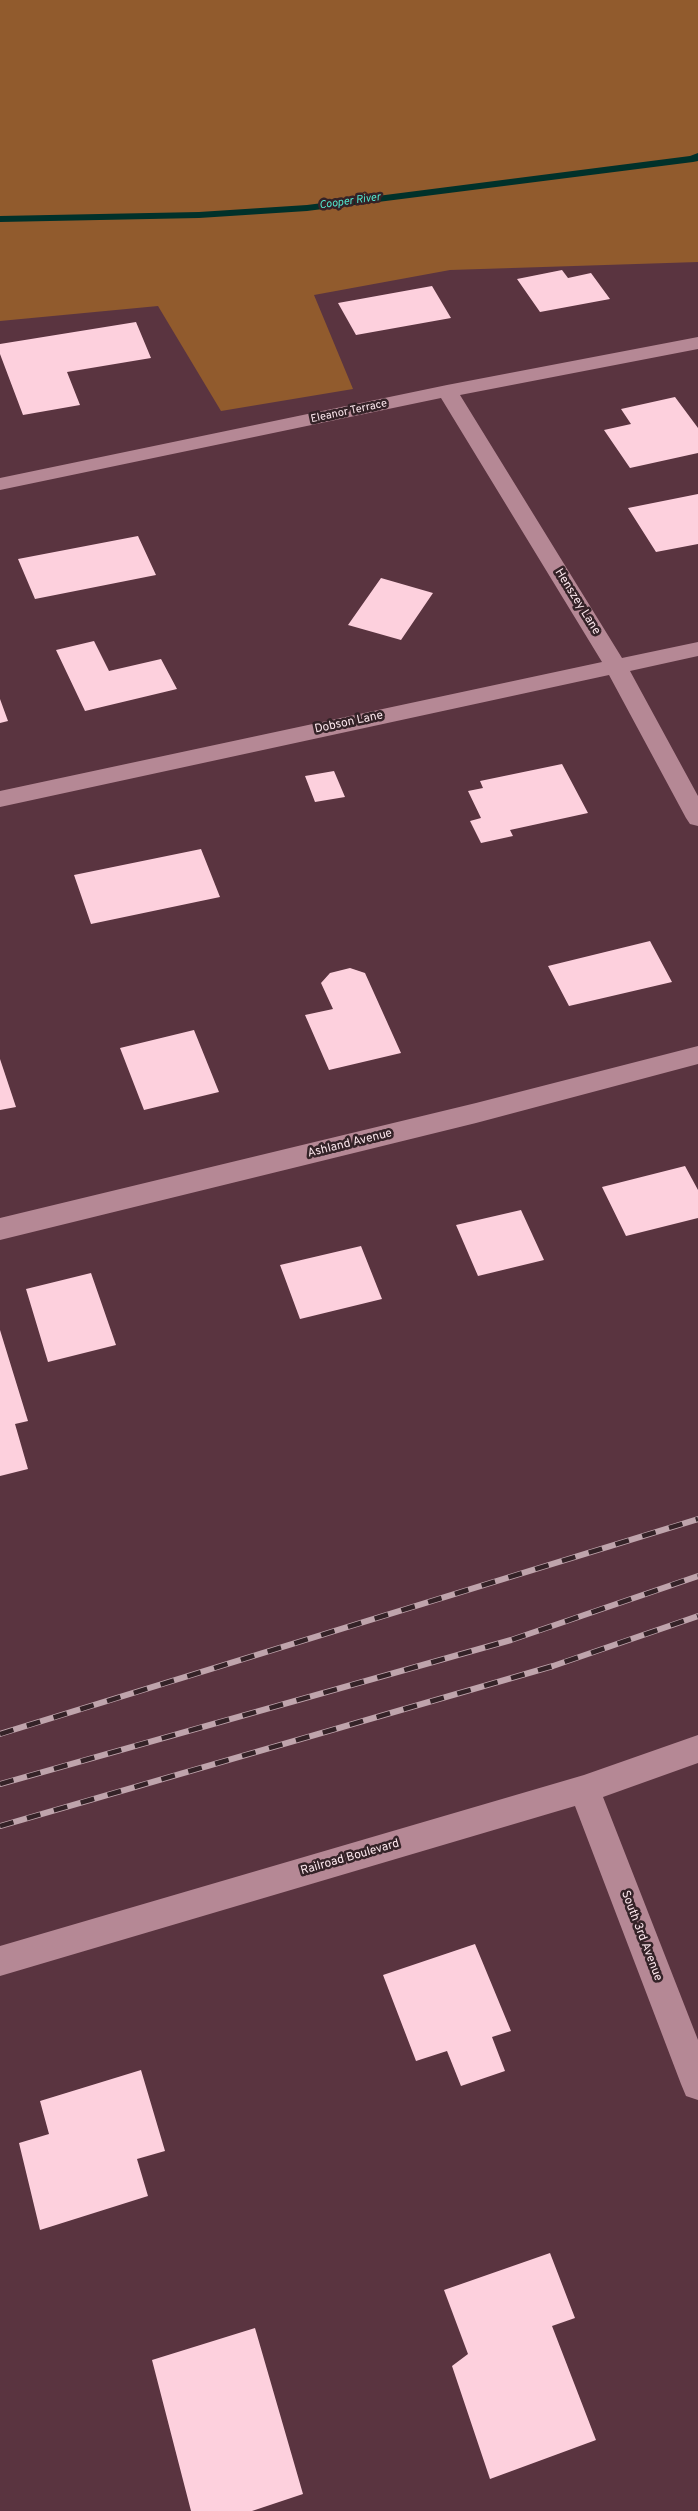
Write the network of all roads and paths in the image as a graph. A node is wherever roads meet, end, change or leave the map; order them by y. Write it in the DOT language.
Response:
graph roads {
  1 [pos="698,343"];
  2 [pos="447,392"];
  3 [pos="0,484"];
  4 [pos="698,648"];
  5 [pos="615,665"];
  6 [pos="0,800"];
  7 [pos="698,818"];
  8 [pos="698,1055"];
  9 [pos="0,1228"];
  10 [pos="698,1749"];
  11 [pos="584,1789"];
  12 [pos="0,1961"];
  13 [pos="698,2084"];
  1 -- 2 [label="street, Eleanor Terrace"];
  2 -- 3 [label="street, Eleanor Terrace"];
  2 -- 5 [label="street, Henszey Lane"];
  4 -- 5 [label="street, Dobson Lane"];
  5 -- 6 [label="street, Dobson Lane"];
  5 -- 7 [label="street, Henszey Lane"];
  8 -- 9 [label="street, Ashland Avenue"];
  10 -- 11 [label="street, Railroad Boulevard"];
  11 -- 12 [label="street, Railroad Boulevard"];
  11 -- 13 [label="street, South 3rd Avenue"];
}
